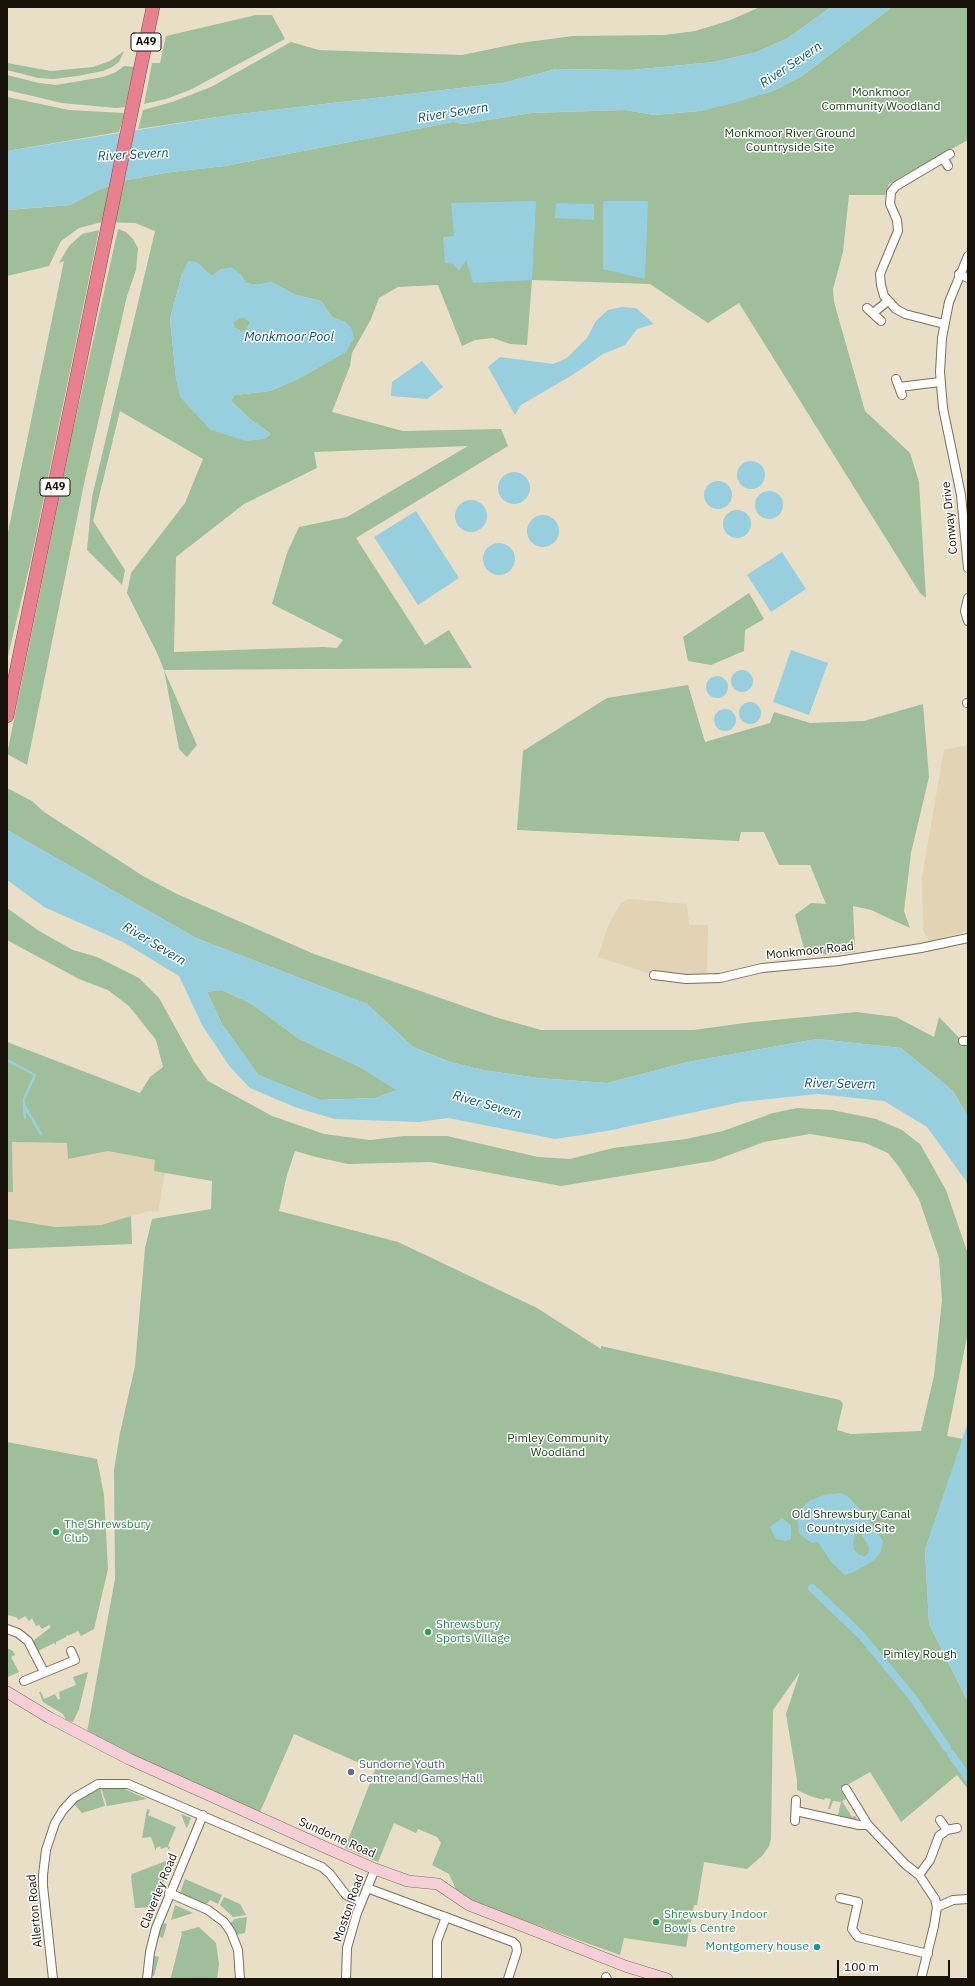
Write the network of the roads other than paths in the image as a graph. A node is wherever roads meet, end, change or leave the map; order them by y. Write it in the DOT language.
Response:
graph roads {
  1 [pos="153,7"];
  2 [pos="948,166"];
  3 [pos="968,256"];
  4 [pos="959,274"];
  5 [pos="968,278"];
  6 [pos="888,302"];
  7 [pos="881,322"];
  8 [pos="944,324"];
  9 [pos="940,382"];
  10 [pos="899,387"];
  11 [pos="965,516"];
  12 [pos="968,568"];
  13 [pos="968,598"];
  14 [pos="968,621"];
  15 [pos="7,716"];
  16 [pos="968,938"];
  17 [pos="654,975"];
  18 [pos="7,1629"];
  19 [pos="71,1651"];
  20 [pos="44,1672"];
  21 [pos="24,1681"];
  22 [pos="7,1692"];
  23 [pos="846,1789"];
  24 [pos="796,1800"];
  25 [pos="796,1811"];
  26 [pos="203,1815"];
  27 [pos="940,1820"];
  28 [pos="795,1821"];
  29 [pos="868,1825"];
  30 [pos="957,1828"];
  31 [pos="947,1830"];
  32 [pos="375,1869"];
  33 [pos="919,1875"];
  34 [pos="367,1888"];
  35 [pos="169,1893"];
  36 [pos="840,1898"];
  37 [pos="968,1899"];
  38 [pos="361,1902"];
  39 [pos="937,1907"];
  40 [pos="446,1917"];
  41 [pos="928,1954"];
  42 [pos="53,1979"];
  43 [pos="147,1979"];
  44 [pos="240,1979"];
  45 [pos="346,1979"];
  46 [pos="437,1979"];
  47 [pos="508,1979"];
  48 [pos="667,1979"];
  49 [pos="921,1979"];
  1 -- 15 [label="highway, A49"];
  2 -- 6 [label="street"];
  3 -- 4 [label="street, Conway Drive"];
  4 -- 5 [label="street"];
  4 -- 8 [label="street, Conway Drive"];
  6 -- 7 [label="street"];
  6 -- 8 [label="street"];
  8 -- 9 [label="street, Conway Drive"];
  9 -- 10 [label="street"];
  9 -- 11 [label="street, Conway Drive"];
  11 -- 12 [label="street, Conway Drive"];
  13 -- 14 [label="street"];
  16 -- 17 [label="street, Monkmoor Road"];
  18 -- 20 [label="street"];
  19 -- 20 [label="street"];
  20 -- 21 [label="street"];
  22 -- 32 [label="main road, Sundorne Road"];
  23 -- 29 [label="street"];
  24 -- 25 [label="street"];
  25 -- 28 [label="street"];
  25 -- 29 [label="street"];
  26 -- 35 [label="street, Claverley Road"];
  26 -- 38 [label="street"];
  26 -- 42 [label="street, Allerton Road"];
  27 -- 31 [label="street"];
  29 -- 33 [label="street"];
  30 -- 31 [label="street"];
  31 -- 33 [label="street"];
  32 -- 34 [label="street, Moston Road"];
  32 -- 48 [label="main road, Sundorne Road"];
  33 -- 39 [label="street"];
  34 -- 38 [label="street, Moston Road"];
  34 -- 40 [label="street"];
  35 -- 43 [label="street, Claverley Road"];
  35 -- 44 [label="street"];
  36 -- 41 [label="street"];
  37 -- 39 [label="street"];
  38 -- 45 [label="street, Moston Road"];
  39 -- 41 [label="street"];
  40 -- 46 [label="street"];
  40 -- 47 [label="street"];
  41 -- 49 [label="street"];
}
